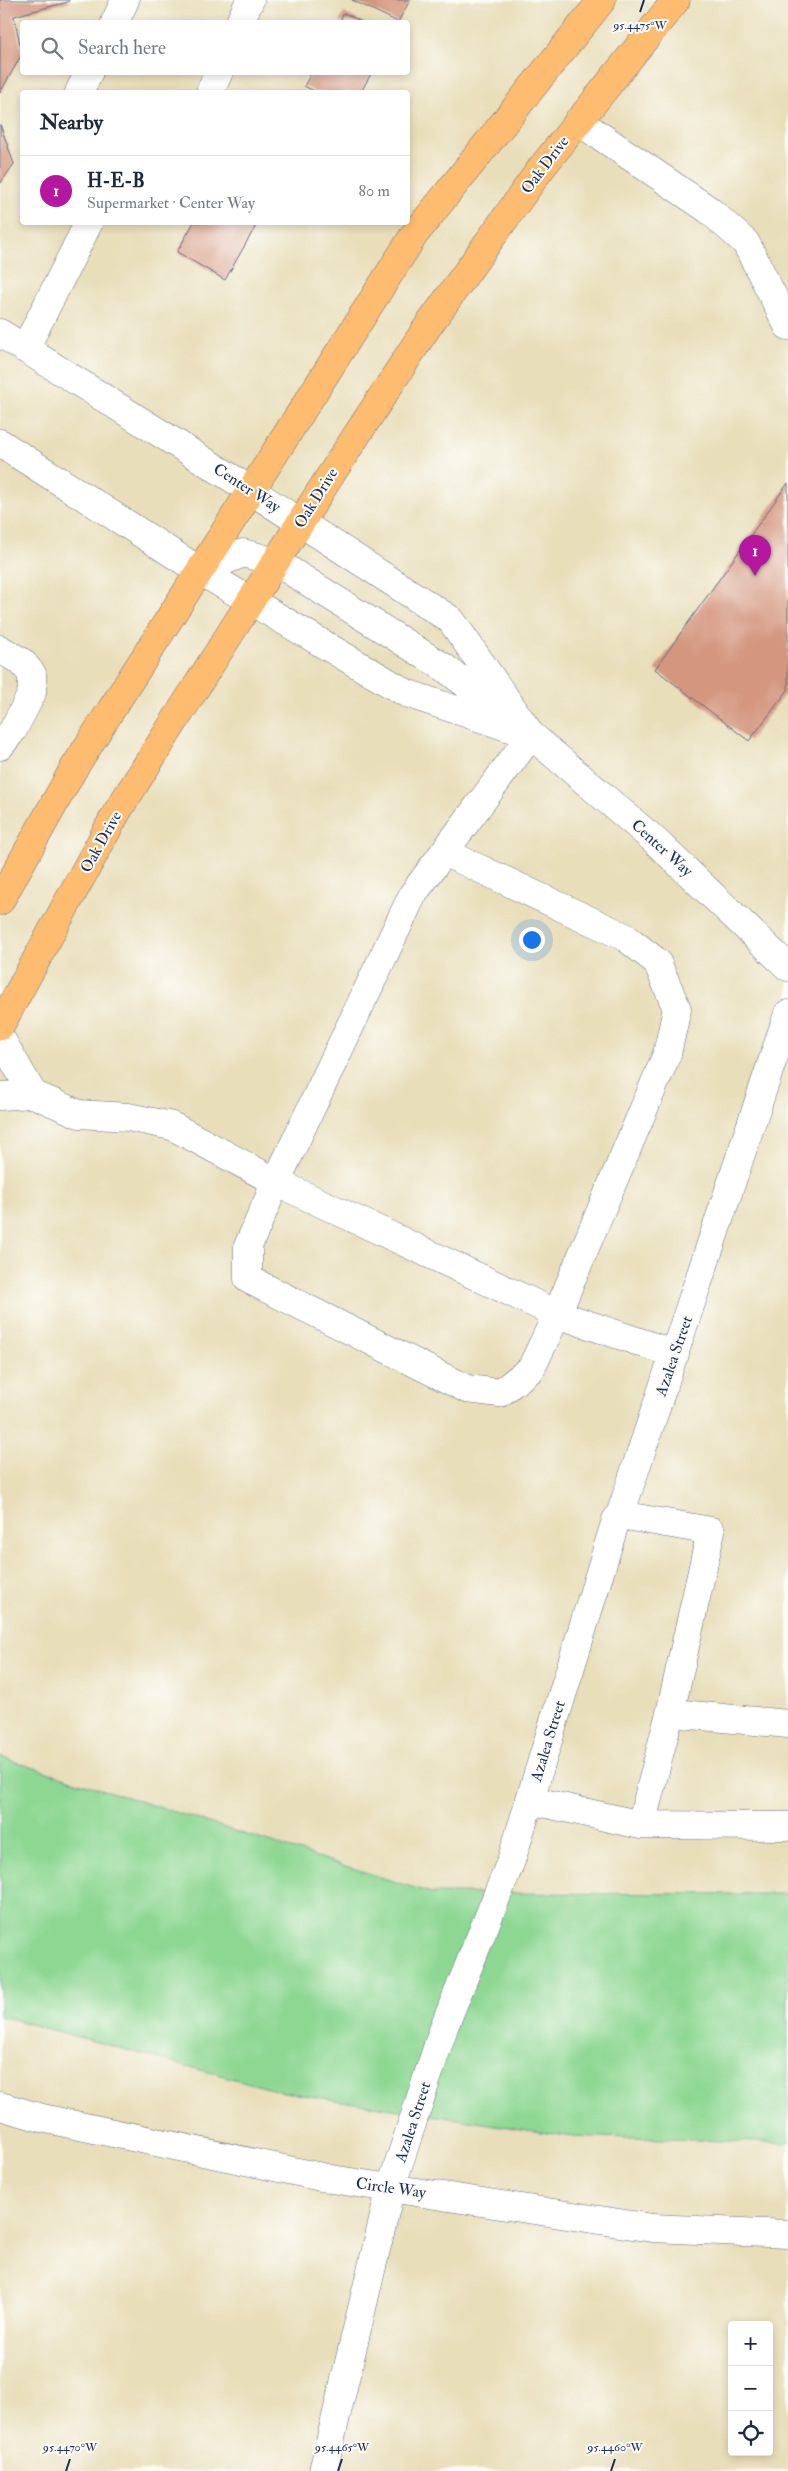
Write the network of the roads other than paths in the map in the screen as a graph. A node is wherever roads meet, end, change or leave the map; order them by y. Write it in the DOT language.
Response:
graph roads {
  1 [pos="125,0"];
  2 [pos="250,0"];
  3 [pos="602,0"];
  4 [pos="676,0"];
  5 [pos="116,20"];
  6 [pos="241,20"];
  7 [pos="88,75"];
  8 [pos="218,75"];
  9 [pos="80,90"];
  10 [pos="211,90"];
  11 [pos="578,121"];
  12 [pos="87,225"];
  13 [pos="786,316"];
  14 [pos="0,333"];
  15 [pos="25,349"];
  16 [pos="0,443"];
  17 [pos="251,490"];
  18 [pos="300,522"];
  19 [pos="276,562"];
  20 [pos="200,571"];
  21 [pos="250,602"];
  22 [pos="0,649"];
  23 [pos="531,734"];
  24 [pos="0,746"];
  25 [pos="444,852"];
  26 [pos="0,901"];
  27 [pos="788,967"];
  28 [pos="788,1014"];
  29 [pos="0,1026"];
  30 [pos="0,1037"];
  31 [pos="33,1094"];
  32 [pos="0,1096"];
  33 [pos="276,1182"];
  34 [pos="557,1314"];
  35 [pos="674,1354"];
  36 [pos="620,1515"];
  37 [pos="670,1713"];
  38 [pos="788,1724"];
  39 [pos="530,1800"];
  40 [pos="642,1825"];
  41 [pos="788,1826"];
  42 [pos="0,2106"];
  43 [pos="391,2187"];
  44 [pos="788,2234"];
  45 [pos="323,2471"];
  1 -- 5 [label="street"];
  2 -- 6 [label="street"];
  3 -- 17 [label="main road"];
  4 -- 11 [label="main road, Oak Drive"];
  7 -- 9 [label="street"];
  8 -- 10 [label="street"];
  11 -- 13 [label="street"];
  11 -- 18 [label="main road, Oak Drive"];
  12 -- 15 [label="street"];
  14 -- 15 [label="street, Center Way"];
  15 -- 17 [label="street, Center Way"];
  16 -- 20 [label="street, Center Way"];
  17 -- 18 [label="street, Center Way"];
  17 -- 20 [label="main road"];
  18 -- 19 [label="main road, Oak Drive"];
  18 -- 23 [label="street, Center Way"];
  19 -- 20 [label="street"];
  19 -- 21 [label="main road, Oak Drive"];
  19 -- 23 [label="street"];
  20 -- 21 [label="street, Center Way"];
  20 -- 26 [label="main road"];
  21 -- 23 [label="street, Center Way"];
  21 -- 29 [label="main road, Oak Drive"];
  22 -- 24 [label="street"];
  23 -- 25 [label="street"];
  23 -- 27 [label="street, Center Way"];
  25 -- 33 [label="street"];
  25 -- 34 [label="street"];
  28 -- 35 [label="street, Azalea Street"];
  30 -- 31 [label="street"];
  31 -- 32 [label="street"];
  31 -- 33 [label="street"];
  33 -- 34 [label="street"];
  33 -- 34 [label="street"];
  34 -- 35 [label="street"];
  35 -- 36 [label="street, Azalea Street"];
  36 -- 37 [label="street"];
  36 -- 39 [label="street, Azalea Street"];
  37 -- 38 [label="street"];
  37 -- 40 [label="street"];
  39 -- 40 [label="street"];
  39 -- 43 [label="street, Azalea Street"];
  40 -- 41 [label="street"];
  42 -- 43 [label="street, Circle Way"];
  43 -- 44 [label="street, Circle Way"];
  43 -- 45 [label="street, Azalea Street"];
}
